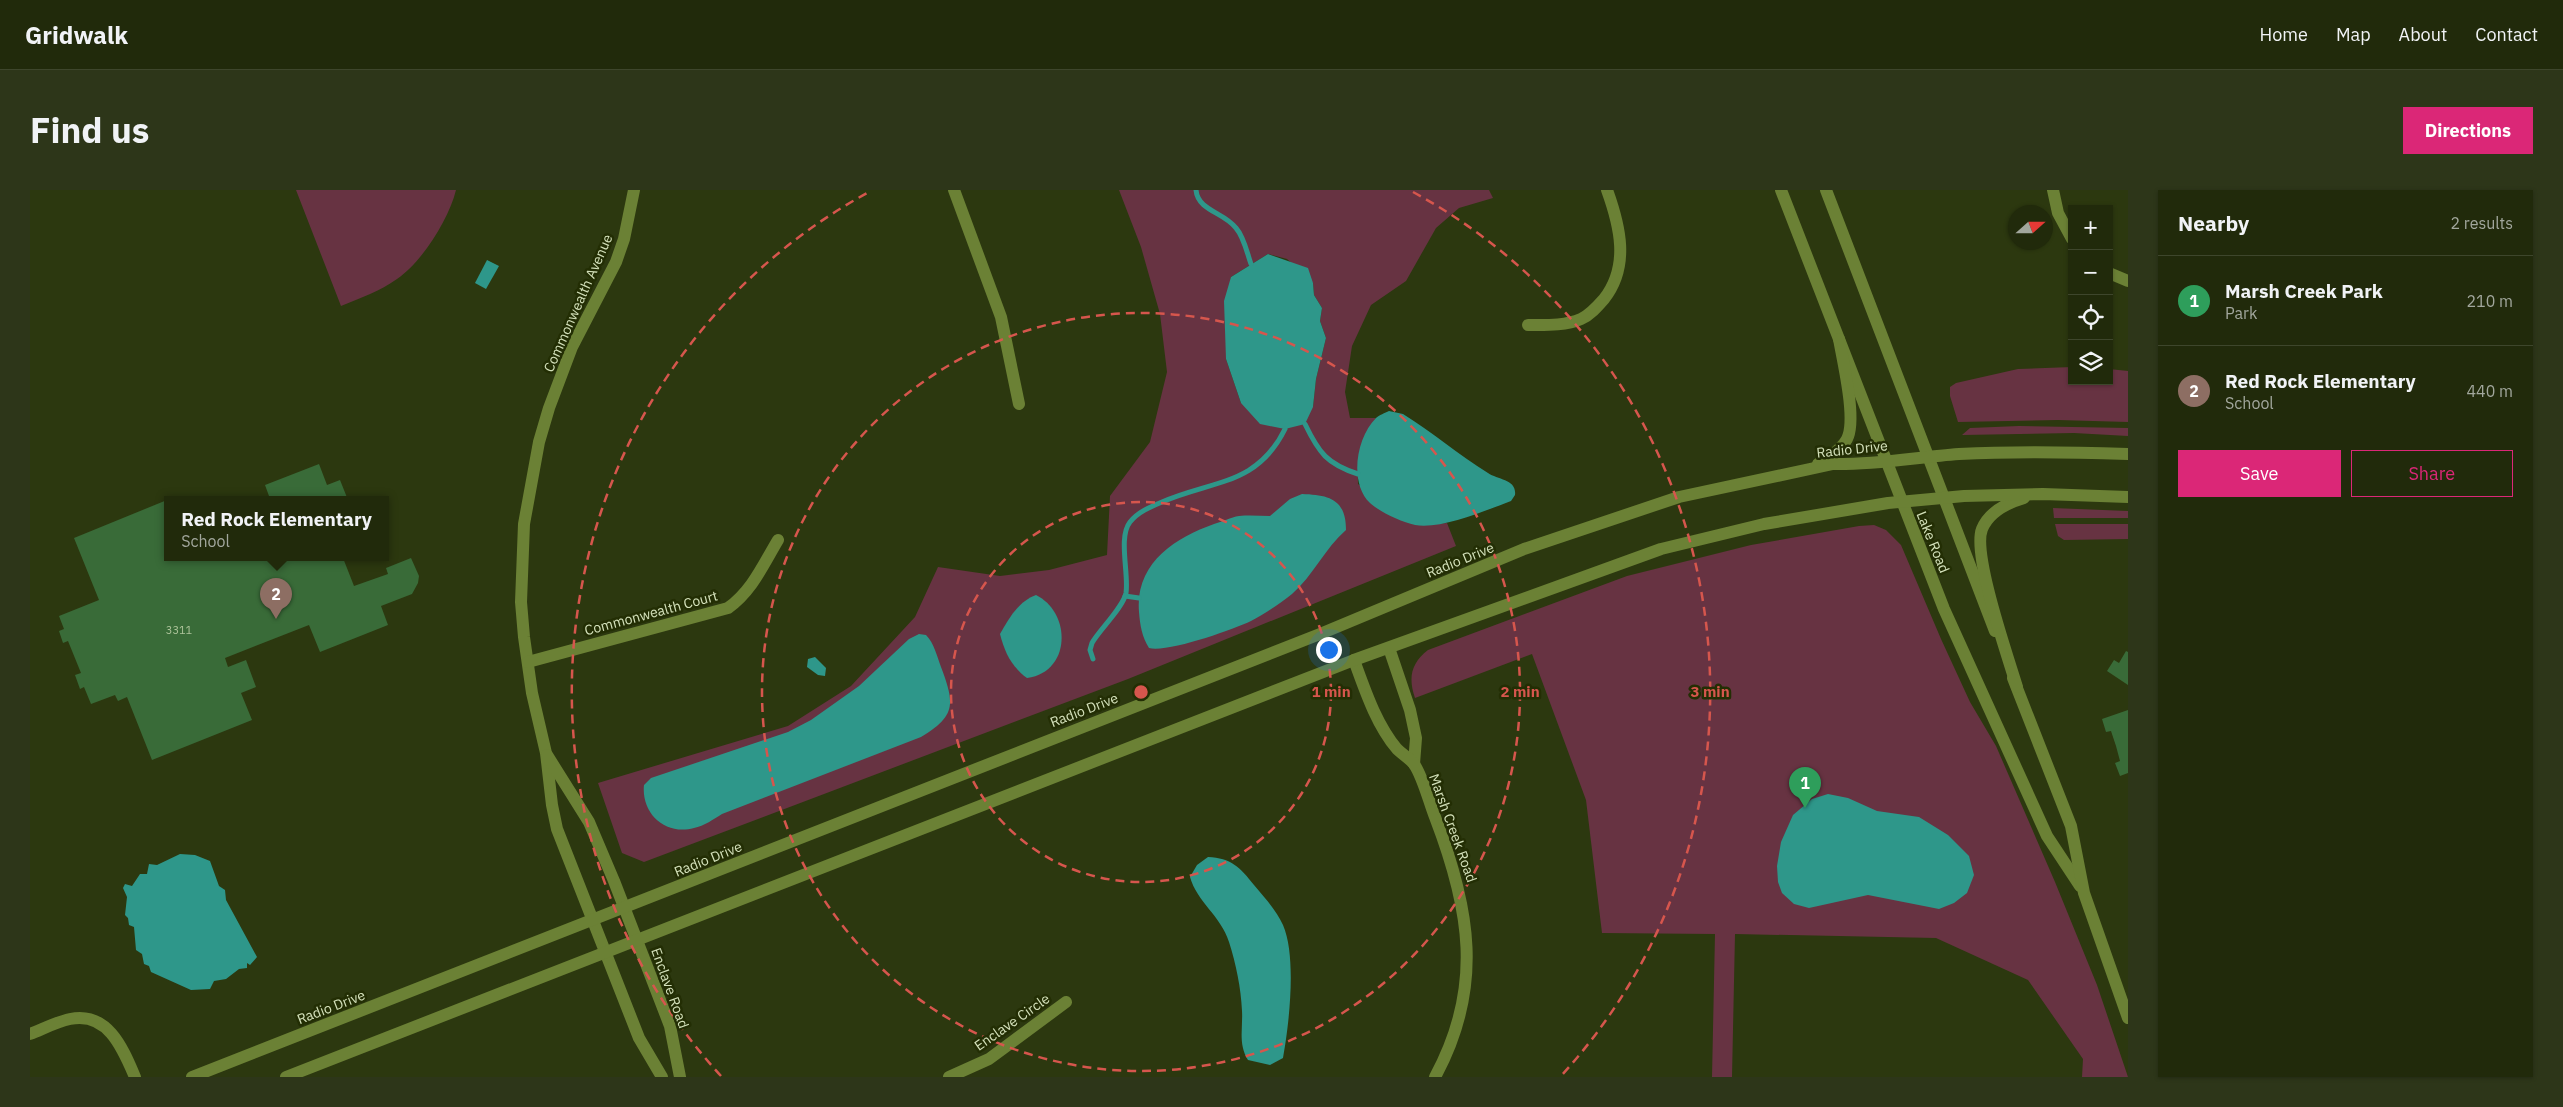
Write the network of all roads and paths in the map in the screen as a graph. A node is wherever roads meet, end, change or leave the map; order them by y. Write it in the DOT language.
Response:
graph roads {
  1 [pos="634,190"];
  2 [pos="954,190"];
  3 [pos="1607,190"];
  4 [pos="1781,190"];
  5 [pos="1826,190"];
  6 [pos="2053,190"];
  7 [pos="2068,232"];
  8 [pos="2113,275"];
  9 [pos="2128,281"];
  10 [pos="1528,325"];
  11 [pos="1839,339"];
  12 [pos="1019,404"];
  13 [pos="2128,454"];
  14 [pos="1927,457"];
  15 [pos="1885,461"];
  16 [pos="1812,468"];
  17 [pos="2043,494"];
  18 [pos="2128,497"];
  19 [pos="1943,498"];
  20 [pos="1901,502"];
  21 [pos="778,540"];
  22 [pos="1389,648"];
  23 [pos="1354,660"];
  24 [pos="528,662"];
  25 [pos="2017,687"];
  26 [pos="546,753"];
  27 [pos="1414,764"];
  28 [pos="2084,893"];
  29 [pos="624,908"];
  30 [pos="592,920"];
  31 [pos="636,940"];
  32 [pos="604,952"];
  33 [pos="1066,1002"];
  34 [pos="2128,1018"];
  35 [pos="30,1034"];
  36 [pos="135,1077"];
  37 [pos="192,1077"];
  38 [pos="286,1077"];
  39 [pos="662,1077"];
  40 [pos="680,1077"];
  41 [pos="949,1077"];
  42 [pos="1435,1077"];
  1 -- 24 [label="street, Commonwealth Avenue"];
  2 -- 12 [label="street"];
  3 -- 10 [label="street"];
  4 -- 11 [label="street, Lake Road"];
  5 -- 14 [label="street, Lake Road"];
  6 -- 7 [label="street"];
  8 -- 9 [label="street"];
  11 -- 15 [label="street, Lake Road"];
  11 -- 16 [label="street"];
  13 -- 14 [label="street, Radio Drive"];
  14 -- 15 [label="street, Radio Drive"];
  14 -- 19 [label="street, Lake Road"];
  15 -- 16 [label="street, Radio Drive"];
  15 -- 20 [label="street, Lake Road"];
  16 -- 29 [label="street, Radio Drive"];
  17 -- 18 [label="street"];
  17 -- 19 [label="street"];
  17 -- 25 [label="street"];
  19 -- 20 [label="street"];
  19 -- 25 [label="street, Lake Road"];
  20 -- 22 [label="street"];
  20 -- 28 [label="street, Lake Road"];
  21 -- 24 [label="street, Commonwealth Court"];
  22 -- 23 [label="street"];
  22 -- 27 [label="street, Marsh Creek Road"];
  23 -- 27 [label="street, Marsh Creek Road"];
  23 -- 31 [label="street"];
  24 -- 26 [label="street, Commonwealth Avenue"];
  25 -- 28 [label="street, Lake Road"];
  26 -- 29 [label="street, Commonwealth Avenue"];
  26 -- 30 [label="street, Commonwealth Avenue"];
  27 -- 42 [label="street, Marsh Creek Road"];
  28 -- 34 [label="street, Lake Road"];
  29 -- 30 [label="street, Radio Drive"];
  29 -- 31 [label="street, Commonwealth Avenue"];
  30 -- 32 [label="street, Commonwealth Avenue"];
  30 -- 37 [label="street, Radio Drive"];
  31 -- 32 [label="street"];
  31 -- 40 [label="street, Enclave Road"];
  32 -- 38 [label="street"];
  32 -- 39 [label="street"];
  33 -- 41 [label="street, Enclave Circle"];
  35 -- 36 [label="street"];
}
